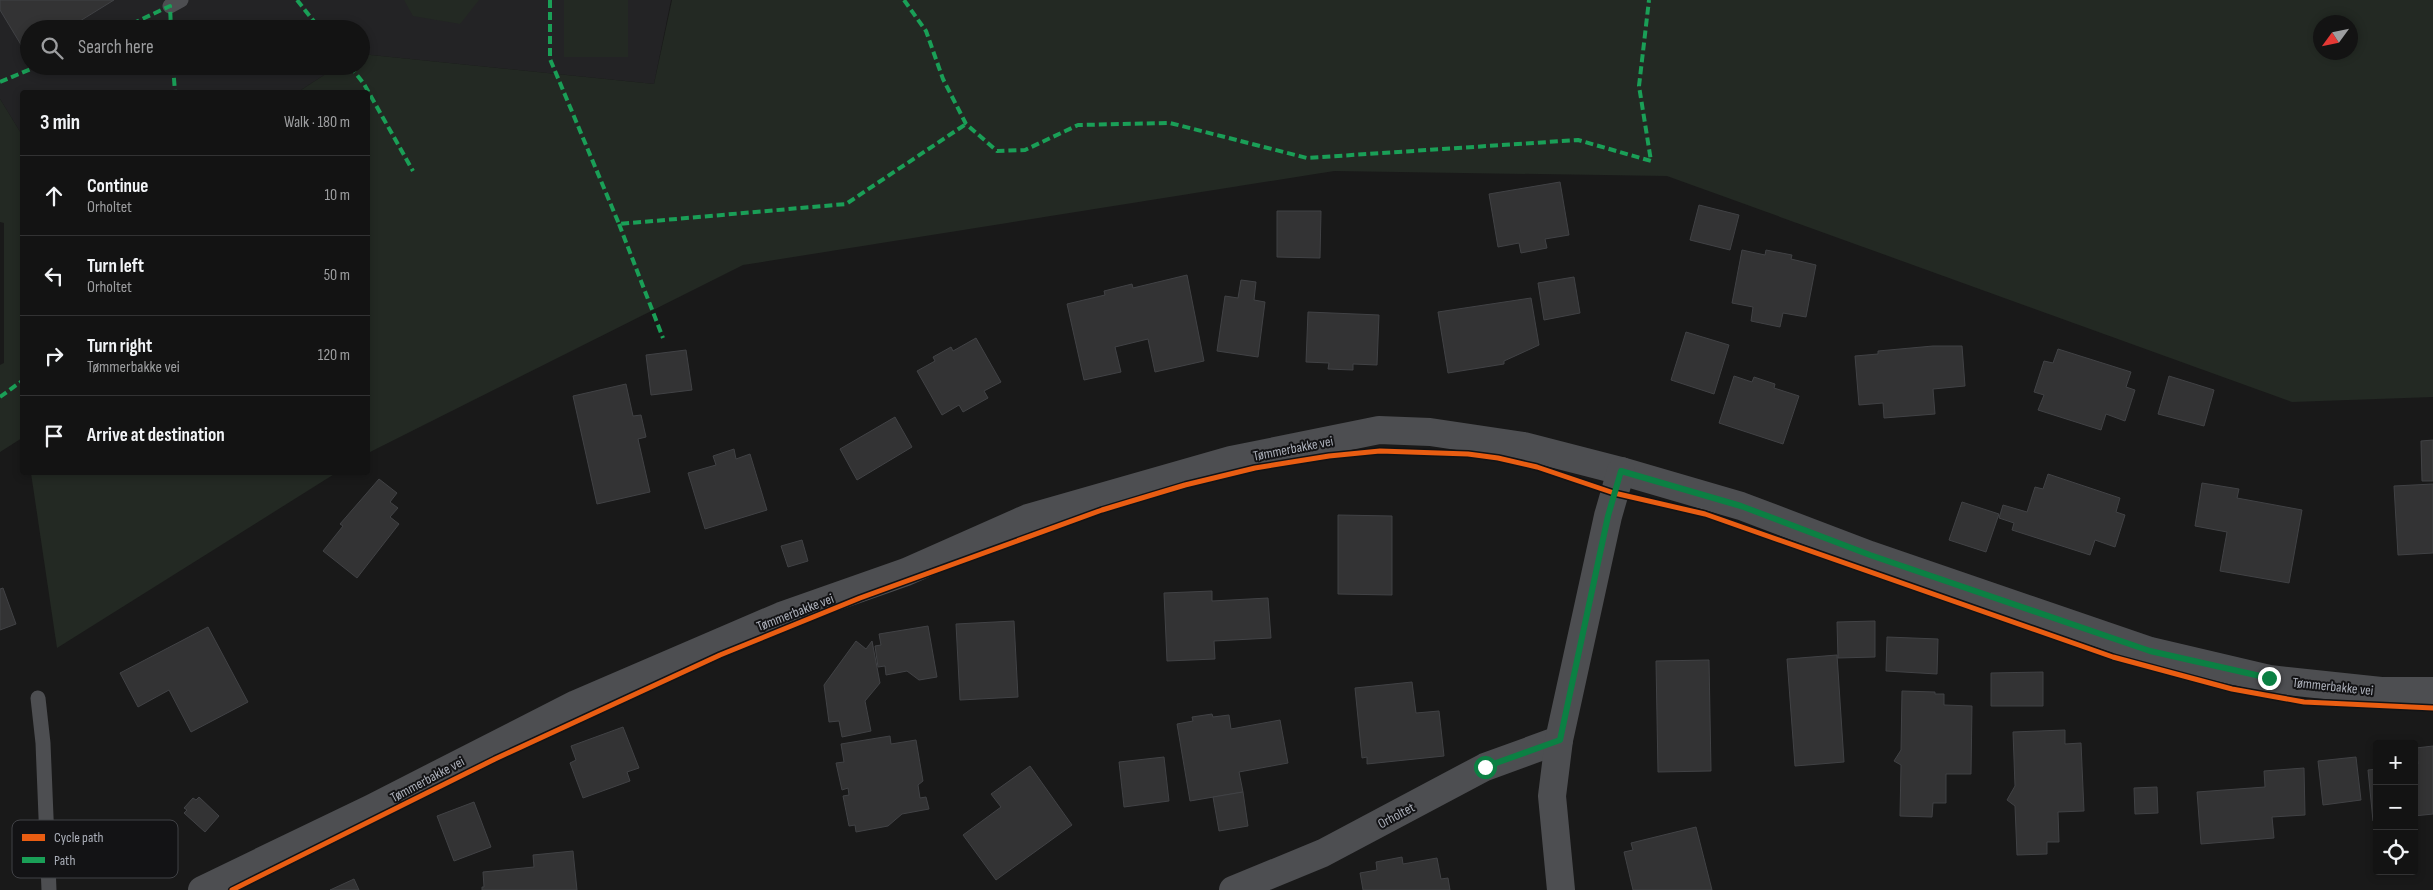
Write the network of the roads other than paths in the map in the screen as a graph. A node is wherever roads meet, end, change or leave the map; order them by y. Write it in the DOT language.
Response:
graph roads {
  1 [pos="1621,471"];
  2 [pos="2433,691"];
  3 [pos="38,698"];
  4 [pos="1560,740"];
  5 [pos="46,820"];
  6 [pos="202,890"];
  7 [pos="1233,890"];
  8 [pos="1561,890"];
  1 -- 2 [label="street, Tømmerbakke vei"];
  1 -- 4 [label="street"];
  1 -- 6 [label="street, Tømmerbakke vei"];
  3 -- 5 [label="lane"];
  4 -- 7 [label="street, Orholtet"];
  4 -- 8 [label="street"];
}
